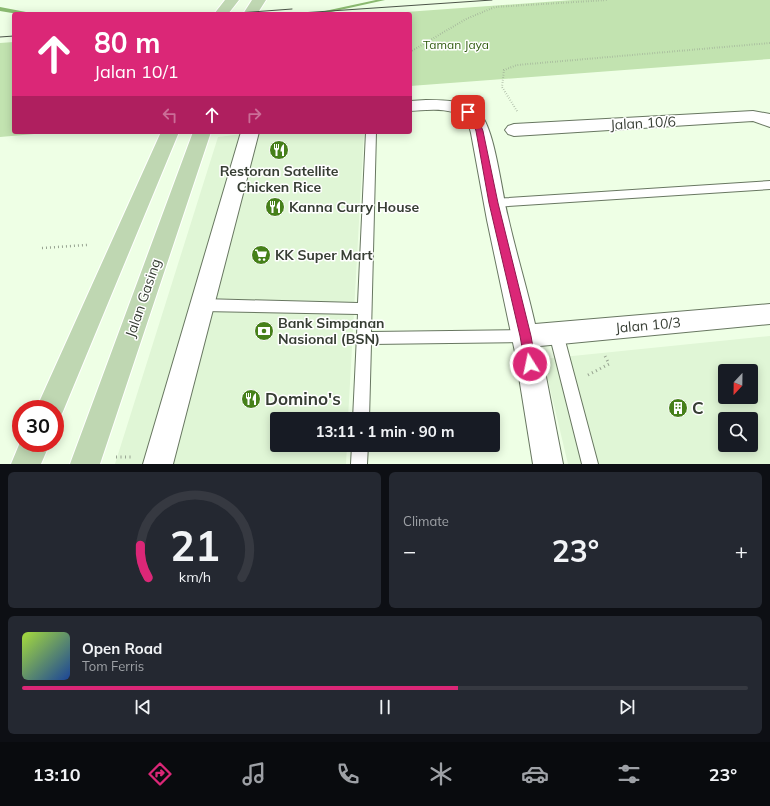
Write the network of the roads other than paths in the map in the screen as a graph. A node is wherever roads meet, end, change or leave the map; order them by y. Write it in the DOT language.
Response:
graph roads {
  1 [pos="232,0"];
  2 [pos="259,0"];
  3 [pos="223,12"];
  4 [pos="251,12"];
  5 [pos="412,106"];
  6 [pos="770,122"];
  7 [pos="522,130"];
  8 [pos="169,134"];
  9 [pos="201,134"];
  10 [pos="249,134"];
  11 [pos="371,134"];
  12 [pos="770,185"];
  13 [pos="494,203"];
  14 [pos="202,305"];
  15 [pos="364,309"];
  16 [pos="770,314"];
  17 [pos="556,334"];
  18 [pos="525,336"];
  19 [pos="364,338"];
  20 [pos="54,400"];
  21 [pos="361,412"];
  22 [pos="31,452"];
  23 [pos="360,452"];
  24 [pos="26,464"];
  25 [pos="85,464"];
  26 [pos="158,464"];
  27 [pos="359,464"];
  28 [pos="548,464"];
  29 [pos="590,464"];
  1 -- 3 [label="main road"];
  2 -- 4 [label="main road"];
  5 -- 13 [label="street"];
  6 -- 7 [label="street, Jalan 10/6"];
  8 -- 20 [label="main road"];
  9 -- 25 [label="main road, Jalan Gasing"];
  10 -- 14 [label="street"];
  11 -- 15 [label="lane"];
  12 -- 13 [label="lane"];
  13 -- 18 [label="street"];
  14 -- 15 [label="lane"];
  14 -- 26 [label="street"];
  15 -- 19 [label="lane"];
  16 -- 17 [label="street, Jalan 10/3"];
  17 -- 18 [label="street, Jalan 10/3"];
  17 -- 29 [label="lane"];
  18 -- 19 [label="lane"];
  18 -- 28 [label="street"];
  19 -- 21 [label="lane"];
  22 -- 24 [label="main road"];
  23 -- 27 [label="lane"];
}
